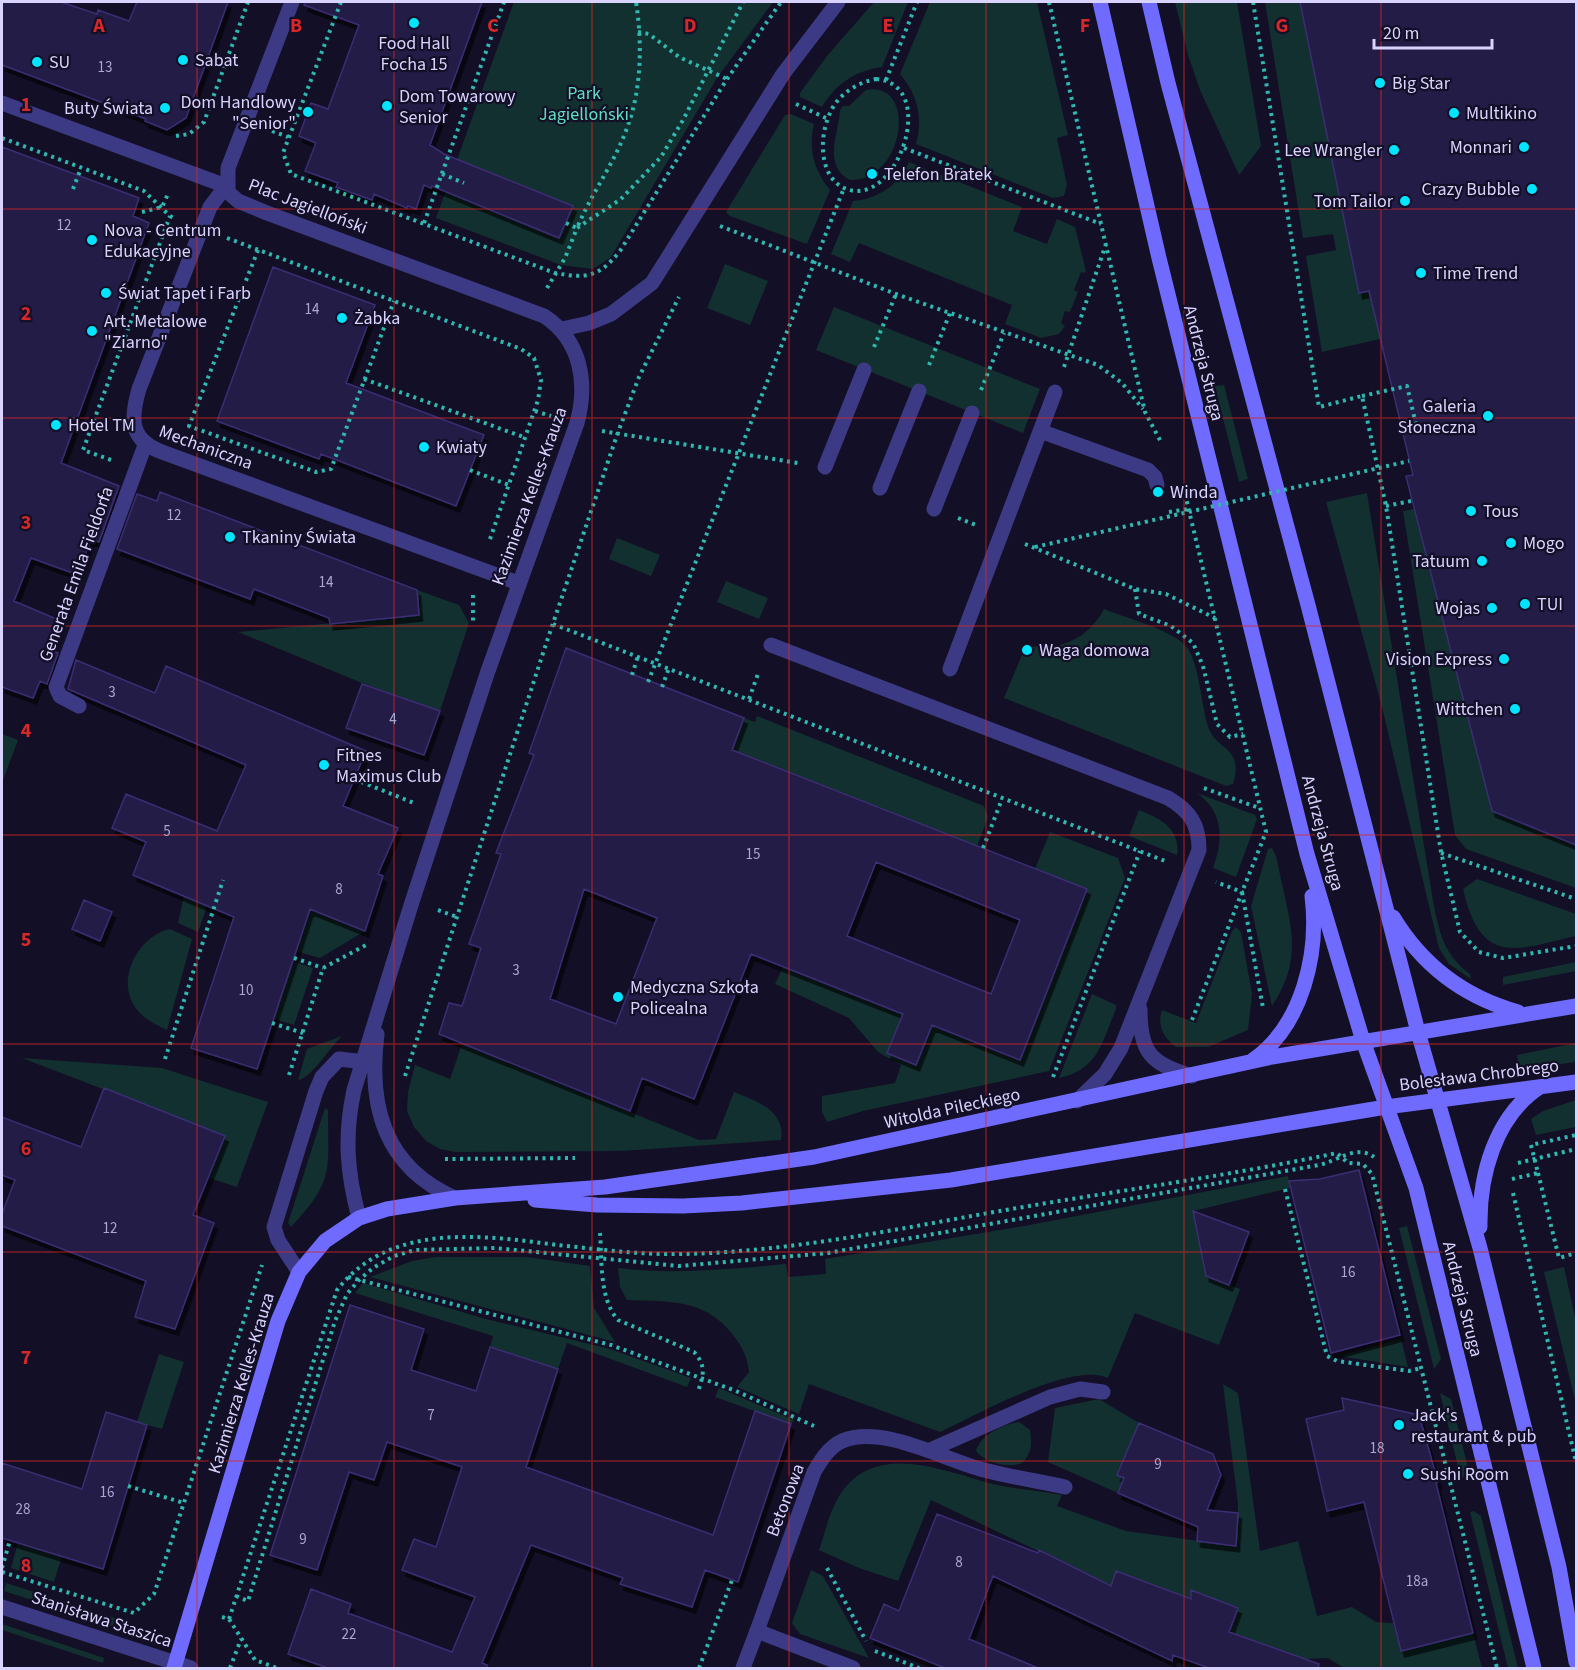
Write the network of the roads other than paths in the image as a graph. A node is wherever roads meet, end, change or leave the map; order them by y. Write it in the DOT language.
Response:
graph roads {
  1 [pos="292,2"];
  2 [pos="838,2"];
  3 [pos="1100,2"];
  4 [pos="1149,2"];
  5 [pos="2,103"];
  6 [pos="226,186"];
  7 [pos="562,329"];
  8 [pos="864,370"];
  9 [pos="919,391"];
  10 [pos="1055,392"];
  11 [pos="972,413"];
  12 [pos="1040,431"];
  13 [pos="145,446"];
  14 [pos="825,467"];
  15 [pos="1157,485"];
  16 [pos="880,488"];
  17 [pos="934,509"];
  18 [pos="518,583"];
  19 [pos="771,645"];
  20 [pos="950,669"];
  21 [pos="79,706"];
  22 [pos="1307,854"];
  23 [pos="1385,904"];
  24 [pos="1140,1003"];
  25 [pos="1576,1006"];
  26 [pos="1522,1014"];
  27 [pos="1418,1032"];
  28 [pos="1363,1041"];
  29 [pos="368,1062"];
  30 [pos="1250,1062"];
  31 [pos="1192,1076"];
  32 [pos="1576,1082"];
  33 [pos="1541,1087"];
  34 [pos="1438,1100"];
  35 [pos="1077,1101"];
  36 [pos="1386,1107"];
  37 [pos="490,1196"];
  38 [pos="455,1198"];
  39 [pos="358,1218"];
  40 [pos="1480,1248"];
  41 [pos="299,1272"];
  42 [pos="1103,1392"];
  43 [pos="930,1450"];
  44 [pos="1065,1487"];
  45 [pos="2,1606"];
  46 [pos="756,1631"];
  47 [pos="1576,1662"];
  48 [pos="175,1666"];
  49 [pos="191,1668"];
  50 [pos="743,1668"];
  51 [pos="853,1668"];
  52 [pos="1534,1668"];
  1 -- 6 [label="street, Plac Jagielloński"];
  2 -- 7 [label="street"];
  3 -- 22 [label="street, Andrzeja Struga"];
  4 -- 23 [label="street, Andrzeja Struga"];
  5 -- 6 [label="street"];
  6 -- 7 [label="street, Plac Jagielloński"];
  6 -- 13 [label="street, Mechaniczna"];
  7 -- 18 [label="street, Kazimierza Kelles-Krauza"];
  8 -- 14 [label="street"];
  9 -- 16 [label="street"];
  10 -- 12 [label="street"];
  11 -- 17 [label="street"];
  12 -- 15 [label="street"];
  12 -- 20 [label="street"];
  13 -- 18 [label="street, Mechaniczna"];
  13 -- 21 [label="street, Generała Emila Fieldorfa"];
  18 -- 29 [label="street, Kazimierza Kelles-Krauza"];
  19 -- 24 [label="street"];
  22 -- 28 [label="street, Andrzeja Struga"];
  22 -- 30 [label="street"];
  23 -- 26 [label="street"];
  23 -- 27 [label="street, Andrzeja Struga"];
  24 -- 31 [label="street"];
  24 -- 35 [label="street"];
  25 -- 26 [label="street"];
  26 -- 27 [label="street"];
  27 -- 28 [label="street, Witolda Pileckiego"];
  27 -- 34 [label="street, Andrzeja Struga"];
  28 -- 30 [label="street, Witolda Pileckiego"];
  28 -- 36 [label="street, Andrzeja Struga"];
  29 -- 38 [label="street, Kazimierza Kelles-Krauza"];
  29 -- 39 [label="street, Kazimierza Kelles-Krauza"];
  29 -- 41 [label="street"];
  30 -- 31 [label="street, Witolda Pileckiego"];
  31 -- 35 [label="street, Witolda Pileckiego"];
  32 -- 33 [label="street, Bolesława Chrobrego"];
  33 -- 34 [label="street, Bolesława Chrobrego"];
  33 -- 40 [label="street"];
  34 -- 36 [label="street, Bolesława Chrobrego"];
  34 -- 40 [label="street, Andrzeja Struga"];
  35 -- 37 [label="street, Witolda Pileckiego"];
  36 -- 37 [label="street, Witolda Pileckiego"];
  36 -- 52 [label="street, Andrzeja Struga"];
  37 -- 38 [label="street, Witolda Pileckiego"];
  38 -- 39 [label="street, Witolda Pileckiego"];
  39 -- 41 [label="street, Kazimierza Kelles-Krauza"];
  40 -- 47 [label="street, Andrzeja Struga"];
  41 -- 48 [label="street, Kazimierza Kelles-Krauza"];
  42 -- 43 [label="street"];
  43 -- 44 [label="street"];
  43 -- 46 [label="street, Betonowa"];
  45 -- 48 [label="street, Stanisława Staszica"];
  46 -- 50 [label="street"];
  46 -- 51 [label="street"];
  48 -- 49 [label="street, Stanisława Staszica"];
}
